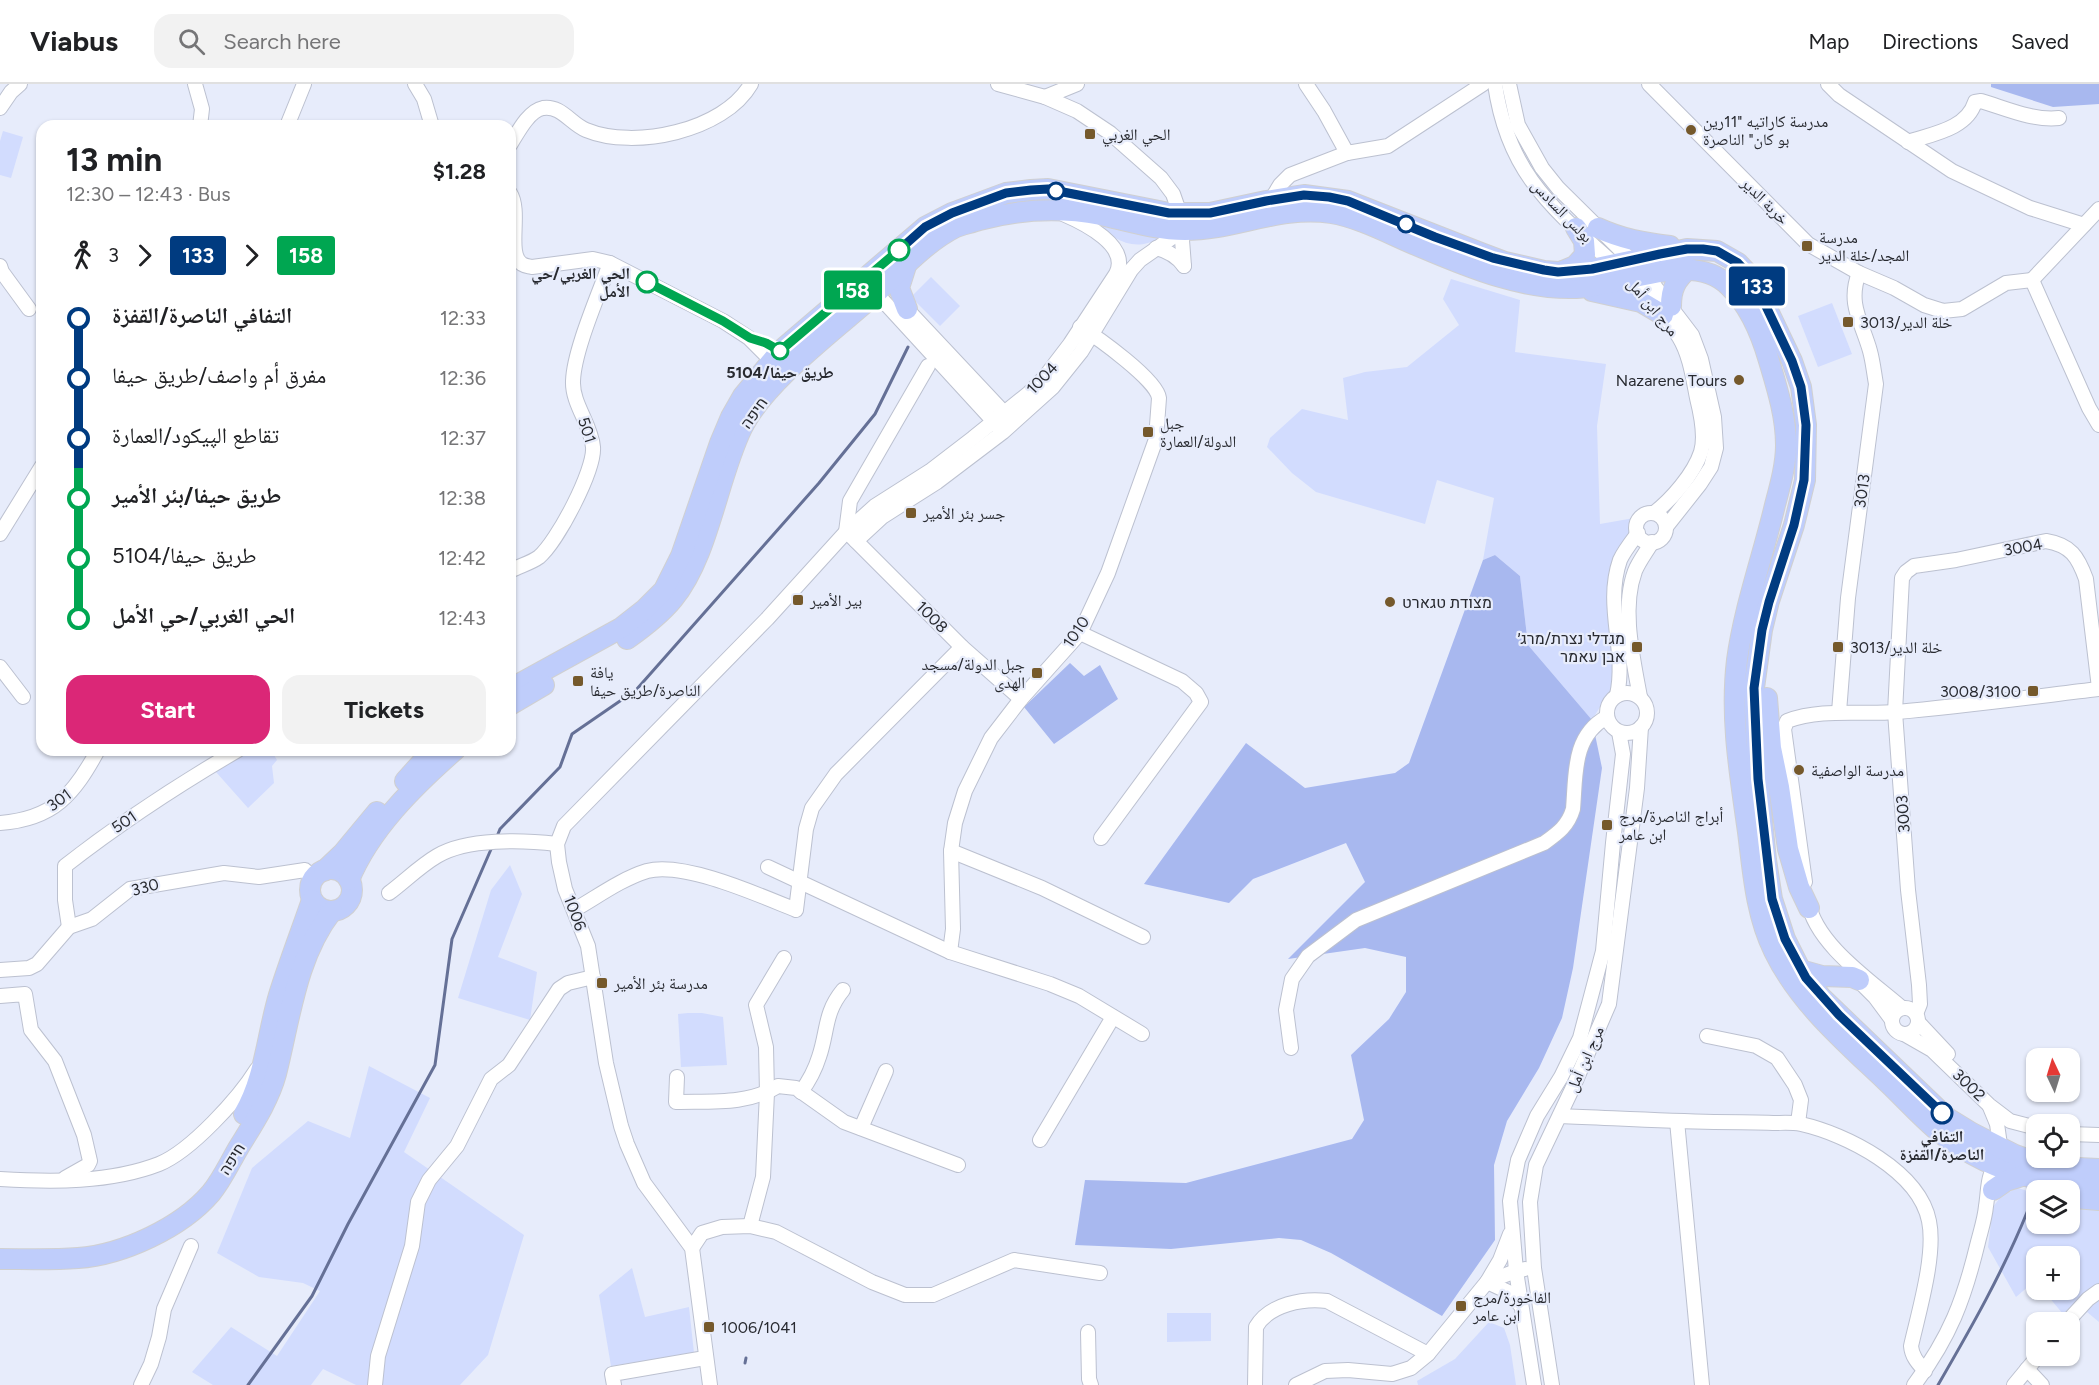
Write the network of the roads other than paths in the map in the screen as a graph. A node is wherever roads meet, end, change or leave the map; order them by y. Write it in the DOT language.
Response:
graph roads {
  1 [pos="20,84"];
  2 [pos="195,84"];
  3 [pos="304,84"];
  4 [pos="415,84"];
  5 [pos="751,84"];
  6 [pos="998,84"];
  7 [pos="1077,84"];
  8 [pos="1306,84"];
  9 [pos="1483,84"];
  10 [pos="1494,84"];
  11 [pos="1509,84"];
  12 [pos="1649,84"];
  13 [pos="1828,84"];
  14 [pos="1045,97"];
  15 [pos="0,108"];
  16 [pos="2059,118"];
  17 [pos="200,120"];
  18 [pos="289,120"];
  19 [pos="430,120"];
  20 [pos="516,137"];
  21 [pos="1908,142"];
  22 [pos="1347,153"];
  23 [pos="1270,208"];
  24 [pos="2099,209"];
  25 [pos="1032,210"];
  26 [pos="1175,219"];
  27 [pos="2084,225"];
  28 [pos="1576,228"];
  29 [pos="1598,228"];
  30 [pos="1156,248"];
  31 [pos="516,258"];
  32 [pos="1688,258"];
  33 [pos="610,263"];
  34 [pos="0,266"];
  35 [pos="907,266"];
  36 [pos="1631,270"];
  37 [pos="1859,273"];
  38 [pos="1554,279"];
  39 [pos="2032,280"];
  40 [pos="877,285"];
  41 [pos="29,309"];
  42 [pos="907,309"];
  43 [pos="1667,311"];
  44 [pos="1086,331"];
  45 [pos="776,356"];
  46 [pos="928,366"];
  47 [pos="790,370"];
  48 [pos="1029,393"];
  49 [pos="981,398"];
  50 [pos="1004,422"];
  51 [pos="2099,425"];
  52 [pos="981,432"];
  53 [pos="36,476"];
  54 [pos="1654,513"];
  55 [pos="1666,527"];
  56 [pos="1638,533"];
  57 [pos="0,534"];
  58 [pos="851,536"];
  59 [pos="1652,542"];
  60 [pos="516,568"];
  61 [pos="1906,572"];
  62 [pos="1762,630"];
  63 [pos="1080,633"];
  64 [pos="962,647"];
  65 [pos="0,667"];
  66 [pos="516,686"];
  67 [pos="2099,689"];
  68 [pos="1617,695"];
  69 [pos="23,697"];
  70 [pos="1640,697"];
  71 [pos="1021,699"];
  72 [pos="516,701"];
  73 [pos="1839,712"];
  74 [pos="1895,712"];
  75 [pos="1607,717"];
  76 [pos="1641,727"];
  77 [pos="1619,732"];
  78 [pos="95,756"];
  79 [pos="227,756"];
  80 [pos="428,756"];
  81 [pos="449,756"];
  82 [pos="0,823"];
  83 [pos="1101,838"];
  84 [pos="556,844"];
  85 [pos="951,851"];
  86 [pos="768,867"];
  87 [pos="319,875"];
  88 [pos="349,880"];
  89 [pos="801,881"];
  90 [pos="388,893"];
  91 [pos="312,900"];
  92 [pos="1809,908"];
  93 [pos="574,910"];
  94 [pos="332,911"];
  95 [pos="69,927"];
  96 [pos="1143,937"];
  97 [pos="1772,949"];
  98 [pos="950,952"];
  99 [pos="784,958"];
  100 [pos="0,970"];
  101 [pos="1801,971"];
  102 [pos="593,977"];
  103 [pos="1859,980"];
  104 [pos="843,990"];
  105 [pos="0,996"];
  106 [pos="1911,1013"];
  107 [pos="1839,1015"];
  108 [pos="1113,1017"];
  109 [pos="1892,1020"];
  110 [pos="1142,1034"];
  111 [pos="1904,1034"];
  112 [pos="1707,1036"];
  113 [pos="1291,1048"];
  114 [pos="886,1071"];
  115 [pos="677,1077"];
  116 [pos="801,1092"];
  117 [pos="767,1093"];
  118 [pos="242,1101"];
  119 [pos="1989,1105"];
  120 [pos="1560,1116"];
  121 [pos="1677,1121"];
  122 [pos="2026,1122"];
  123 [pos="1798,1123"];
  124 [pos="2026,1125"];
  125 [pos="861,1128"];
  126 [pos="2080,1134"];
  127 [pos="2099,1135"];
  128 [pos="1040,1140"];
  129 [pos="2009,1162"];
  130 [pos="958,1165"];
  131 [pos="2099,1169"];
  132 [pos="0,1179"];
  133 [pos="64,1179"];
  134 [pos="2041,1180"];
  135 [pos="2099,1186"];
  136 [pos="2080,1197"];
  137 [pos="1990,1198"];
  138 [pos="2099,1200"];
  139 [pos="750,1226"];
  140 [pos="1512,1229"];
  141 [pos="191,1246"];
  142 [pos="0,1247"];
  143 [pos="692,1248"];
  144 [pos="0,1259"];
  145 [pos="1534,1268"];
  146 [pos="1516,1271"];
  147 [pos="1100,1273"];
  148 [pos="1487,1282"];
  149 [pos="2099,1291"];
  150 [pos="1521,1308"];
  151 [pos="2076,1312"];
  152 [pos="1088,1332"];
  153 [pos="1428,1354"];
  154 [pos="705,1358"];
  155 [pos="2030,1366"];
  156 [pos="2027,1370"];
  157 [pos="1925,1371"];
  158 [pos="1392,1379"];
  159 [pos="141,1385"];
  160 [pos="375,1385"];
  161 [pos="614,1385"];
  162 [pos="710,1385"];
  163 [pos="1092,1385"];
  164 [pos="1256,1385"];
  165 [pos="1296,1385"];
  166 [pos="1534,1385"];
  167 [pos="1552,1385"];
  168 [pos="1702,1385"];
  169 [pos="1914,1385"];
  170 [pos="2014,1385"];
  171 [pos="2042,1385"];
  1 -- 15 [label="street"];
  2 -- 17 [label="street"];
  3 -- 18 [label="street"];
  4 -- 19 [label="street"];
  5 -- 20 [label="street"];
  6 -- 14 [label="street"];
  7 -- 14 [label="street"];
  8 -- 22 [label="street"];
  9 -- 22 [label="street"];
  10 -- 28 [label="street, بولس السادس"];
  11 -- 29 [label="street, بولس السادس"];
  12 -- 37 [label="street, خربة الدير"];
  13 -- 21 [label="street"];
  14 -- 26 [label="street"];
  16 -- 21 [label="street"];
  21 -- 27 [label="street"];
  22 -- 23 [label="street"];
  23 -- 26 [label="highway"];
  23 -- 38 [label="highway"];
  24 -- 27 [label="street"];
  25 -- 26 [label="highway, חיפה"];
  25 -- 35 [label="highway, חיפה"];
  25 -- 44 [label="street, 1004"];
  26 -- 30 [label="street, 1004"];
  26 -- 30 [label="street"];
  26 -- 40 [label="highway, חיפה"];
  27 -- 39 [label="street"];
  28 -- 36 [label="street, بولس السادس"];
  28 -- 38 [label="highway"];
  29 -- 32 [label="highway"];
  29 -- 36 [label="street, بولس السادس"];
  30 -- 44 [label="street, 1004"];
  31 -- 33 [label="street"];
  32 -- 36 [label="highway"];
  32 -- 43 [label="highway"];
  32 -- 62 [label="highway"];
  32 -- 97 [label="highway"];
  33 -- 45 [label="street"];
  33 -- 60 [label="street, 501"];
  34 -- 41 [label="street"];
  35 -- 40 [label="highway, חיפה"];
  35 -- 42 [label="highway"];
  36 -- 38 [label="highway"];
  36 -- 43 [label="street, مرج ابن أمل"];
  37 -- 39 [label="street, خربة الدير"];
  37 -- 73 [label="street, 3013"];
  38 -- 43 [label="highway"];
  39 -- 51 [label="street"];
  40 -- 42 [label="street"];
  40 -- 45 [label="highway, חיפה"];
  40 -- 47 [label="highway, חיפה"];
  40 -- 49 [label="street"];
  42 -- 49 [label="street"];
  43 -- 54 [label="street, مرج ابن أمل"];
  43 -- 55 [label="street, مرج ابن أمل"];
  44 -- 48 [label="street, 1004"];
  44 -- 50 [label="street, 1004"];
  44 -- 63 [label="street, 1010"];
  45 -- 47 [label="street"];
  45 -- 66 [label="highway, חיפה"];
  46 -- 58 [label="street"];
  47 -- 72 [label="highway, חיפה"];
  48 -- 49 [label="street"];
  48 -- 50 [label="street, 1004"];
  49 -- 50 [label="street"];
  49 -- 52 [label="street"];
  50 -- 52 [label="street, 1004"];
  50 -- 58 [label="street, 1004"];
  52 -- 58 [label="street, 1004"];
  53 -- 57 [label="street"];
  54 -- 55 [label="street"];
  54 -- 56 [label="street"];
  55 -- 59 [label="street"];
  56 -- 59 [label="street"];
  56 -- 68 [label="street"];
  58 -- 64 [label="street, 1008"];
  58 -- 84 [label="street"];
  59 -- 70 [label="street"];
  61 -- 67 [label="street, 3004"];
  61 -- 74 [label="street, 3003"];
  62 -- 92 [label="highway"];
  62 -- 101 [label="highway"];
  63 -- 71 [label="street, 1010"];
  63 -- 83 [label="street"];
  64 -- 71 [label="street, 1008"];
  64 -- 89 [label="street"];
  65 -- 69 [label="street"];
  67 -- 74 [label="street"];
  68 -- 70 [label="street"];
  68 -- 75 [label="street"];
  70 -- 76 [label="street"];
  71 -- 85 [label="street, 1010"];
  73 -- 74 [label="street"];
  73 -- 92 [label="street, 3002"];
  74 -- 106 [label="street, 3003"];
  75 -- 77 [label="street"];
  75 -- 113 [label="street"];
  76 -- 77 [label="street"];
  76 -- 120 [label="street, مرج ابن أمل"];
  77 -- 140 [label="street, مرج ابن أمل"];
  78 -- 82 [label="street, 301"];
  79 -- 95 [label="street, 501"];
  80 -- 87 [label="highway"];
  81 -- 88 [label="highway"];
  84 -- 90 [label="street"];
  84 -- 93 [label="street, 1006"];
  85 -- 96 [label="street"];
  85 -- 98 [label="street, 1010"];
  86 -- 89 [label="street"];
  87 -- 88 [label="highway"];
  87 -- 91 [label="highway"];
  87 -- 95 [label="street, 330"];
  88 -- 94 [label="highway"];
  89 -- 93 [label="street"];
  89 -- 98 [label="street"];
  91 -- 94 [label="highway"];
  91 -- 118 [label="highway, חיפה"];
  92 -- 106 [label="street, 3002"];
  93 -- 102 [label="street, 1006"];
  94 -- 144 [label="highway, חיפה"];
  95 -- 100 [label="street, 330"];
  97 -- 101 [label="highway"];
  97 -- 129 [label="highway"];
  98 -- 108 [label="street"];
  99 -- 117 [label="street"];
  101 -- 103 [label="highway"];
  101 -- 107 [label="highway"];
  102 -- 143 [label="street, 1006"];
  102 -- 160 [label="street"];
  103 -- 107 [label="highway"];
  103 -- 109 [label="street"];
  104 -- 116 [label="street"];
  105 -- 133 [label="street"];
  106 -- 109 [label="street"];
  106 -- 111 [label="street"];
  106 -- 122 [label="street, 3002"];
  107 -- 129 [label="highway"];
  108 -- 110 [label="street"];
  108 -- 128 [label="street"];
  109 -- 111 [label="street, 3002"];
  111 -- 119 [label="street, 3002"];
  112 -- 123 [label="street"];
  114 -- 125 [label="street"];
  115 -- 117 [label="street"];
  116 -- 117 [label="street"];
  116 -- 125 [label="street"];
  117 -- 139 [label="street"];
  118 -- 133 [label="street"];
  118 -- 142 [label="highway, חיפה"];
  119 -- 124 [label="street, 3002"];
  119 -- 129 [label="street"];
  120 -- 121 [label="street"];
  120 -- 145 [label="street, مرج ابن أمل"];
  121 -- 123 [label="street"];
  121 -- 168 [label="street"];
  123 -- 157 [label="street"];
  125 -- 130 [label="street"];
  126 -- 127 [label="street"];
  129 -- 131 [label="highway"];
  129 -- 134 [label="highway"];
  129 -- 135 [label="highway"];
  129 -- 137 [label="highway"];
  129 -- 137 [label="street"];
  132 -- 133 [label="street"];
  136 -- 138 [label="highway"];
  137 -- 157 [label="street"];
  139 -- 143 [label="street"];
  139 -- 147 [label="street"];
  140 -- 146 [label="street, مرج ابن أمل"];
  140 -- 148 [label="street"];
  141 -- 159 [label="street"];
  143 -- 154 [label="street, 1006"];
  145 -- 146 [label="street"];
  145 -- 167 [label="street, مرج ابن أمل"];
  146 -- 148 [label="street"];
  146 -- 150 [label="street, مرج ابن أمل"];
  148 -- 150 [label="street"];
  148 -- 153 [label="street"];
  149 -- 151 [label="street"];
  150 -- 166 [label="street, مرج ابن أمل"];
  152 -- 163 [label="street"];
  153 -- 158 [label="street"];
  153 -- 164 [label="street"];
  154 -- 161 [label="street"];
  154 -- 162 [label="street, 1006"];
  155 -- 156 [label="street"];
  156 -- 170 [label="street"];
  156 -- 171 [label="street"];
  157 -- 169 [label="street"];
  158 -- 165 [label="street"];
}
